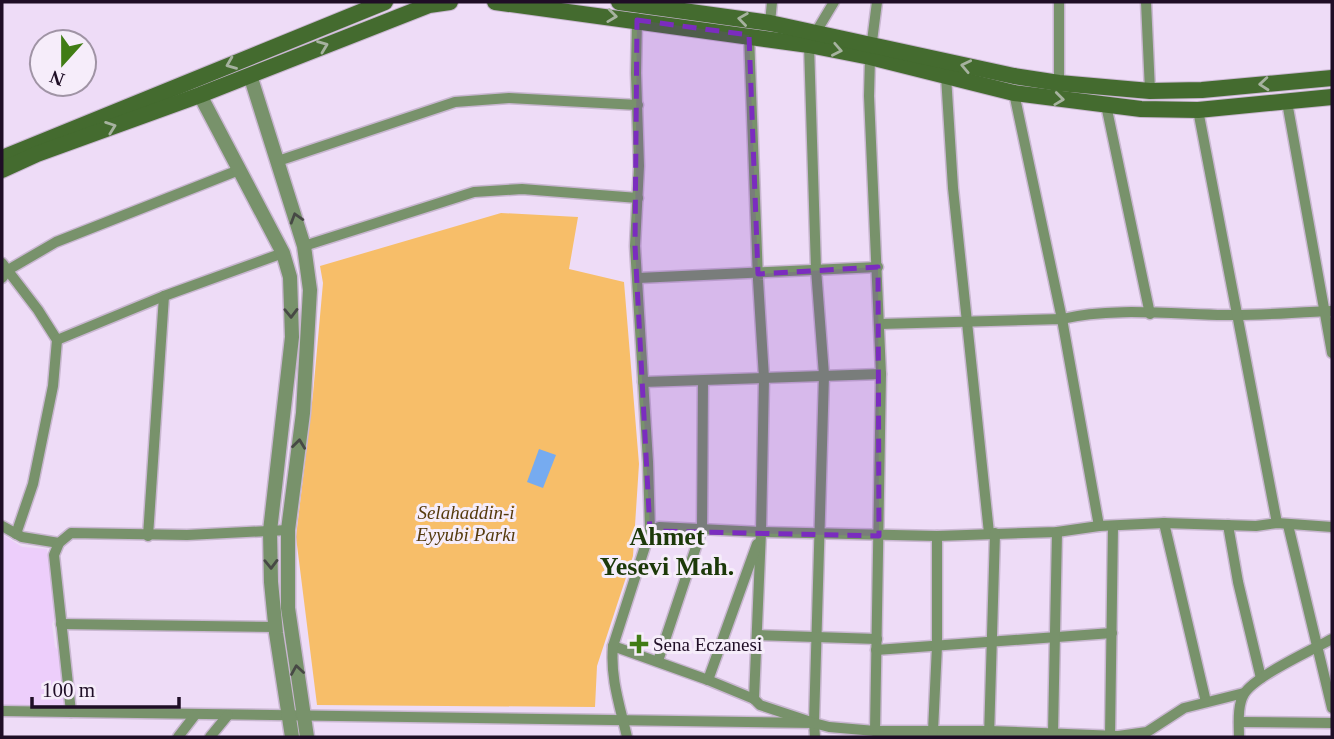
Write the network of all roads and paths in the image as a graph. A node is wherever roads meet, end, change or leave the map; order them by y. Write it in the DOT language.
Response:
graph roads {
  1 [pos="385,2"];
  2 [pos="450,2"];
  3 [pos="495,2"];
  4 [pos="619,2"];
  5 [pos="772,2"];
  6 [pos="834,2"];
  7 [pos="877,2"];
  8 [pos="1059,2"];
  9 [pos="1146,2"];
  10 [pos="655,4"];
  11 [pos="637,12"];
  12 [pos="770,23"];
  13 [pos="749,35"];
  14 [pos="813,39"];
  15 [pos="871,51"];
  16 [pos="250,75"];
  17 [pos="946,76"];
  18 [pos="1332,78"];
  19 [pos="1059,83"];
  20 [pos="1150,91"];
  21 [pos="1014,93"];
  22 [pos="200,95"];
  23 [pos="1332,97"];
  24 [pos="1287,102"];
  25 [pos="638,105"];
  26 [pos="1106,105"];
  27 [pos="1198,110"];
  28 [pos="2,158"];
  29 [pos="278,161"];
  30 [pos="2,170"];
  31 [pos="239,170"];
  32 [pos="638,198"];
  33 [pos="304,246"];
  34 [pos="283,253"];
  35 [pos="878,267"];
  36 [pos="816,269"];
  37 [pos="4,270"];
  38 [pos="758,274"];
  39 [pos="638,278"];
  40 [pos="163,296"];
  41 [pos="1328,311"];
  42 [pos="1150,314"];
  43 [pos="1238,315"];
  44 [pos="1062,319"];
  45 [pos="968,320"];
  46 [pos="880,324"];
  47 [pos="57,340"];
  48 [pos="1332,353"];
  49 [pos="881,374"];
  50 [pos="824,375"];
  51 [pos="764,378"];
  52 [pos="703,381"];
  53 [pos="643,382"];
  54 [pos="1164,523"];
  55 [pos="1282,524"];
  56 [pos="1228,525"];
  57 [pos="2,526"];
  58 [pos="1099,526"];
  59 [pos="1113,526"];
  60 [pos="1332,527"];
  61 [pos="702,529"];
  62 [pos="288,530"];
  63 [pos="270,531"];
  64 [pos="650,531"];
  65 [pos="761,532"];
  66 [pos="821,532"];
  67 [pos="1057,532"];
  68 [pos="992,533"];
  69 [pos="16,534"];
  70 [pos="148,536"];
  71 [pos="879,536"];
  72 [pos="937,536"];
  73 [pos="60,543"];
  74 [pos="61,624"];
  75 [pos="276,627"];
  76 [pos="1112,633"];
  77 [pos="757,635"];
  78 [pos="817,637"];
  79 [pos="1054,638"];
  80 [pos="1332,639"];
  81 [pos="992,641"];
  82 [pos="877,644"];
  83 [pos="612,646"];
  84 [pos="937,646"];
  85 [pos="1317,647"];
  86 [pos="658,662"];
  87 [pos="1261,678"];
  88 [pos="708,680"];
  89 [pos="1244,693"];
  90 [pos="754,699"];
  91 [pos="1206,702"];
  92 [pos="1332,708"];
  93 [pos="2,711"];
  94 [pos="71,712"];
  95 [pos="195,715"];
  96 [pos="228,715"];
  97 [pos="288,715"];
  98 [pos="304,715"];
  99 [pos="623,720"];
  100 [pos="1239,722"];
  101 [pos="814,723"];
  102 [pos="1332,723"];
  103 [pos="875,731"];
  104 [pos="933,731"];
  105 [pos="1053,733"];
  106 [pos="989,734"];
  107 [pos="1110,736"];
  108 [pos="178,737"];
  109 [pos="210,737"];
  110 [pos="292,737"];
  111 [pos="307,737"];
  112 [pos="627,737"];
  113 [pos="815,737"];
  114 [pos="1239,737"];
  1 -- 28 [label="main road, one-way"];
  16 -- 2 [label="main road, one-way"];
  3 -- 11 [label="main road, one-way"];
  4 -- 11 [label="main road"];
  5 -- 12 [label="street"];
  6 -- 14 [label="street"];
  7 -- 15 [label="street"];
  8 -- 19 [label="street"];
  9 -- 20 [label="street"];
  10 -- 11 [label="main road"];
  12 -- 10 [label="main road, one-way"];
  11 -- 13 [label="main road"];
  11 -- 25 [label="street"];
  12 -- 14 [label="main road"];
  13 -- 14 [label="main road"];
  13 -- 38 [label="street"];
  14 -- 15 [label="main road"];
  14 -- 36 [label="street"];
  15 -- 17 [label="main road"];
  19 -- 15 [label="main road, one-way"];
  15 -- 35 [label="street"];
  16 -- 22 [label="main road"];
  16 -- 29 [label="street"];
  17 -- 21 [label="main road"];
  17 -- 45 [label="street"];
  18 -- 20 [label="main road, one-way"];
  19 -- 20 [label="main road"];
  21 -- 26 [label="main road, one-way"];
  21 -- 44 [label="street"];
  30 -- 22 [label="main road, one-way"];
  22 -- 31 [label="street"];
  23 -- 24 [label="main road"];
  24 -- 27 [label="main road"];
  24 -- 41 [label="street"];
  25 -- 29 [label="street"];
  25 -- 32 [label="street"];
  26 -- 27 [label="main road"];
  26 -- 42 [label="street"];
  27 -- 43 [label="street"];
  33 -- 29 [label="street, one-way"];
  31 -- 34 [label="street"];
  31 -- 37 [label="street"];
  32 -- 33 [label="street"];
  32 -- 39 [label="street"];
  62 -- 33 [label="street, one-way"];
  34 -- 40 [label="street"];
  34 -- 63 [label="street, one-way"];
  35 -- 36 [label="street"];
  35 -- 46 [label="street"];
  36 -- 38 [label="street"];
  36 -- 50 [label="street"];
  37 -- 47 [label="street"];
  38 -- 39 [label="street"];
  38 -- 51 [label="street"];
  39 -- 53 [label="street"];
  40 -- 47 [label="street"];
  40 -- 70 [label="street"];
  41 -- 43 [label="street"];
  41 -- 48 [label="street"];
  42 -- 43 [label="street"];
  42 -- 44 [label="street"];
  43 -- 55 [label="street"];
  44 -- 45 [label="street"];
  44 -- 58 [label="street"];
  45 -- 46 [label="street"];
  45 -- 68 [label="street"];
  46 -- 49 [label="street"];
  47 -- 69 [label="street"];
  49 -- 50 [label="street"];
  49 -- 71 [label="street"];
  50 -- 51 [label="street"];
  50 -- 66 [label="street"];
  51 -- 52 [label="street"];
  51 -- 65 [label="street"];
  52 -- 53 [label="street"];
  52 -- 61 [label="street"];
  53 -- 64 [label="street"];
  54 -- 56 [label="street"];
  54 -- 59 [label="street"];
  54 -- 91 [label="street"];
  55 -- 56 [label="street"];
  55 -- 60 [label="street"];
  55 -- 85 [label="street"];
  56 -- 87 [label="street"];
  57 -- 69 [label="street"];
  58 -- 59 [label="street"];
  58 -- 67 [label="street"];
  59 -- 76 [label="street"];
  61 -- 64 [label="street"];
  61 -- 65 [label="street"];
  61 -- 86 [label="street"];
  62 -- 63 [label="street"];
  98 -- 62 [label="street, one-way"];
  63 -- 70 [label="street"];
  63 -- 75 [label="street, one-way"];
  64 -- 83 [label="street"];
  65 -- 66 [label="street"];
  65 -- 77 [label="street"];
  65 -- 88 [label="street"];
  66 -- 71 [label="street"];
  66 -- 78 [label="street"];
  67 -- 68 [label="street"];
  67 -- 79 [label="street"];
  68 -- 72 [label="street"];
  68 -- 81 [label="street"];
  69 -- 73 [label="street"];
  70 -- 73 [label="street"];
  71 -- 72 [label="street"];
  71 -- 82 [label="street"];
  72 -- 84 [label="street"];
  73 -- 74 [label="street"];
  74 -- 75 [label="street"];
  74 -- 94 [label="street"];
  75 -- 97 [label="street"];
  76 -- 79 [label="street"];
  76 -- 107 [label="street"];
  77 -- 78 [label="street"];
  77 -- 90 [label="street"];
  78 -- 82 [label="street"];
  78 -- 101 [label="street"];
  79 -- 81 [label="street"];
  79 -- 105 [label="street"];
  80 -- 85 [label="street"];
  81 -- 84 [label="street"];
  81 -- 106 [label="street"];
  82 -- 84 [label="street"];
  82 -- 103 [label="street"];
  83 -- 86 [label="street"];
  83 -- 99 [label="street"];
  84 -- 104 [label="street"];
  85 -- 87 [label="street"];
  85 -- 92 [label="street"];
  86 -- 88 [label="street"];
  87 -- 89 [label="street"];
  88 -- 90 [label="street"];
  89 -- 91 [label="street"];
  89 -- 100 [label="street"];
  90 -- 101 [label="street"];
  91 -- 107 [label="street"];
  93 -- 94 [label="street"];
  94 -- 95 [label="street"];
  95 -- 96 [label="street"];
  95 -- 108 [label="street"];
  96 -- 97 [label="street"];
  96 -- 109 [label="street"];
  97 -- 98 [label="street"];
  97 -- 110 [label="street"];
  98 -- 99 [label="street"];
  98 -- 111 [label="street"];
  99 -- 101 [label="street"];
  99 -- 112 [label="street"];
  100 -- 102 [label="street"];
  100 -- 114 [label="street"];
  101 -- 103 [label="street"];
  101 -- 113 [label="street"];
  103 -- 104 [label="street"];
  104 -- 106 [label="street"];
  105 -- 106 [label="street"];
  105 -- 107 [label="street"];
}
